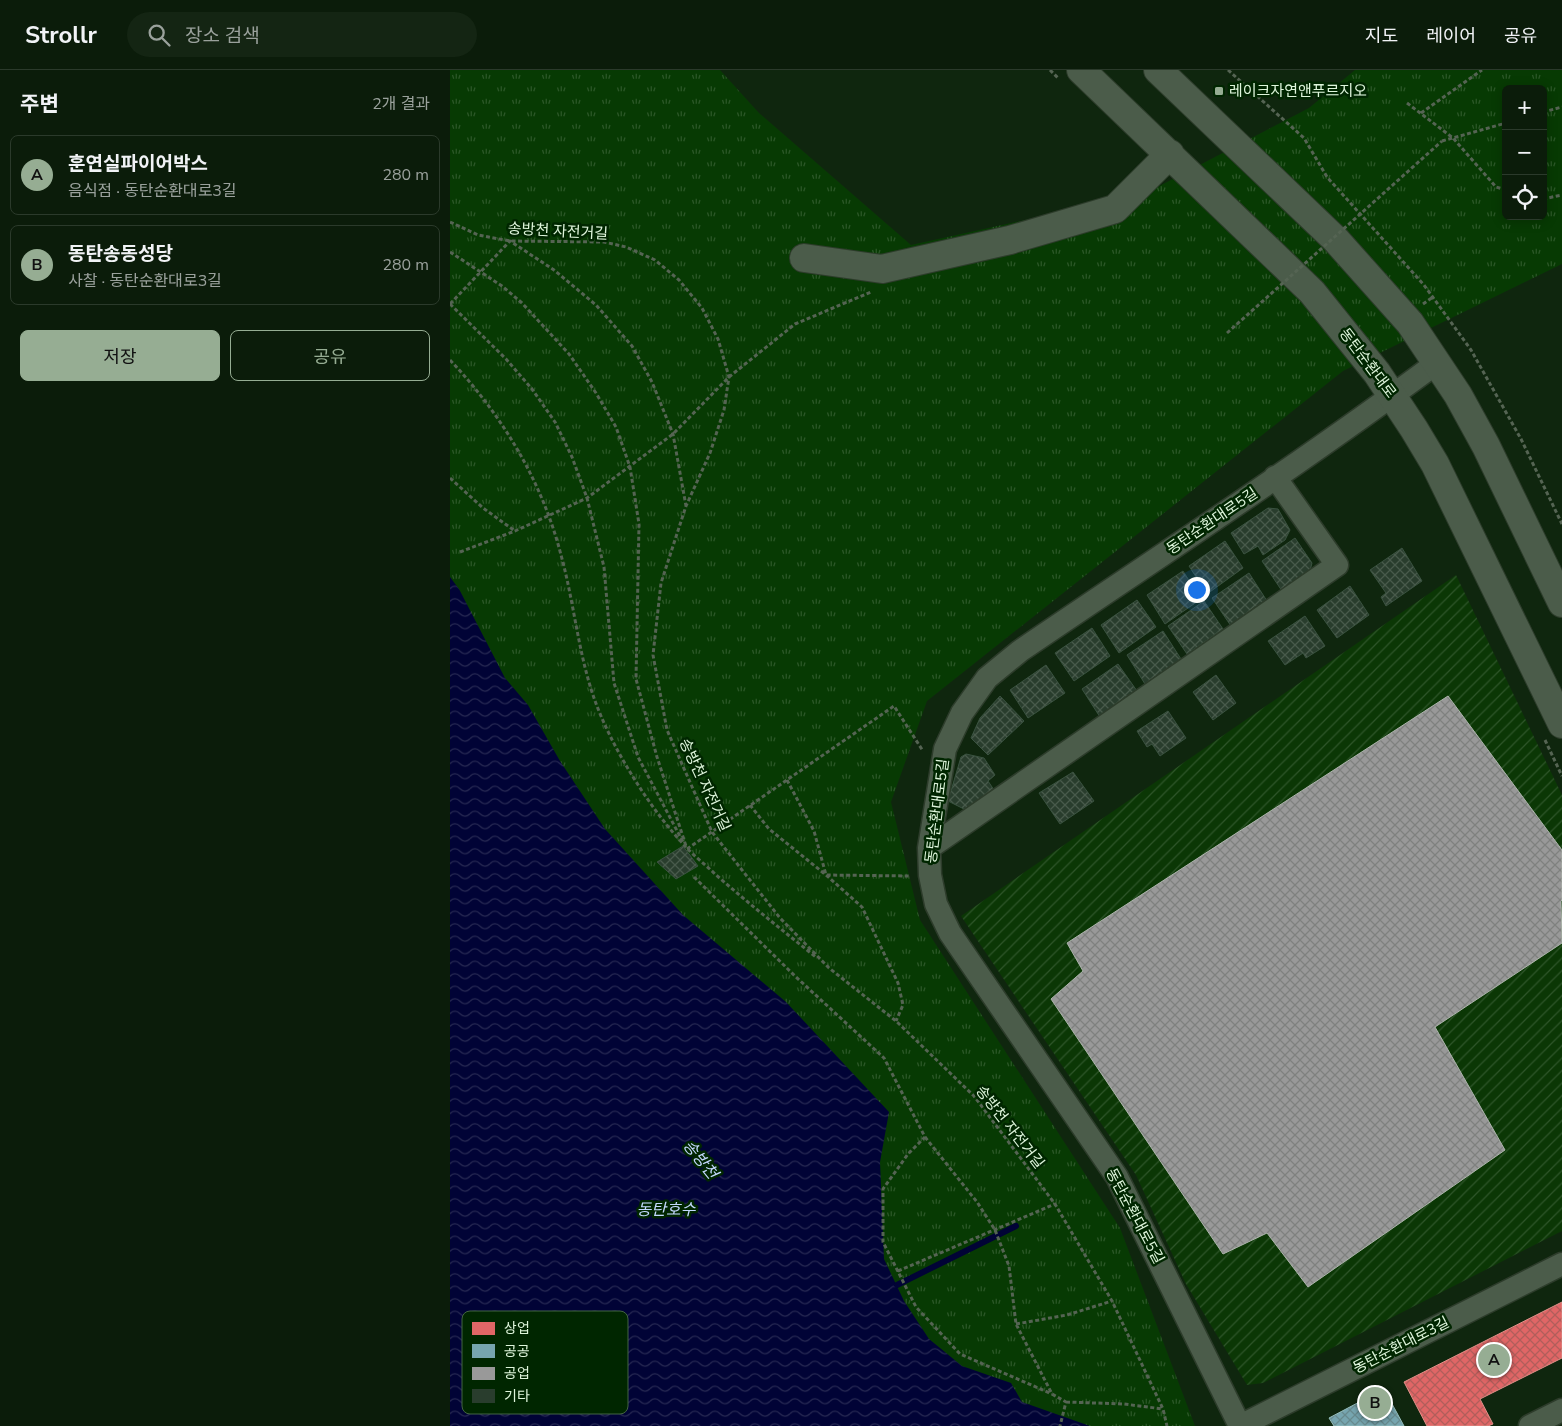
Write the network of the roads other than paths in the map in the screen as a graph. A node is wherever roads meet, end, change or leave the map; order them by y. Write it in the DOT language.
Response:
graph roads {
  1 [pos="1158,70"];
  2 [pos="1072,77"];
  3 [pos="1170,154"];
  4 [pos="804,258"];
  5 [pos="1438,362"];
  6 [pos="1392,396"];
  7 [pos="1275,477"];
  8 [pos="1562,602"];
  9 [pos="1551,728"];
  10 [pos="929,848"];
  11 [pos="1562,1264"];
  12 [pos="1562,1410"];
  13 [pos="1240,1426"];
  14 [pos="1530,1426"];
  1 -- 5 [label="main road"];
  2 -- 3 [label="main road, 동탄순환대로"];
  3 -- 4 [label="main road"];
  3 -- 6 [label="main road, 동탄순환대로"];
  5 -- 6 [label="street, 동탄순환대로5길"];
  5 -- 8 [label="main road"];
  6 -- 7 [label="street, 동탄순환대로5길"];
  6 -- 9 [label="main road, 동탄순환대로"];
  7 -- 10 [label="street, 동탄순환대로5길"];
  7 -- 10 [label="street"];
  10 -- 13 [label="street, 동탄순환대로5길"];
  11 -- 13 [label="street, 동탄순환대로3길"];
  12 -- 14 [label="street"];
}
